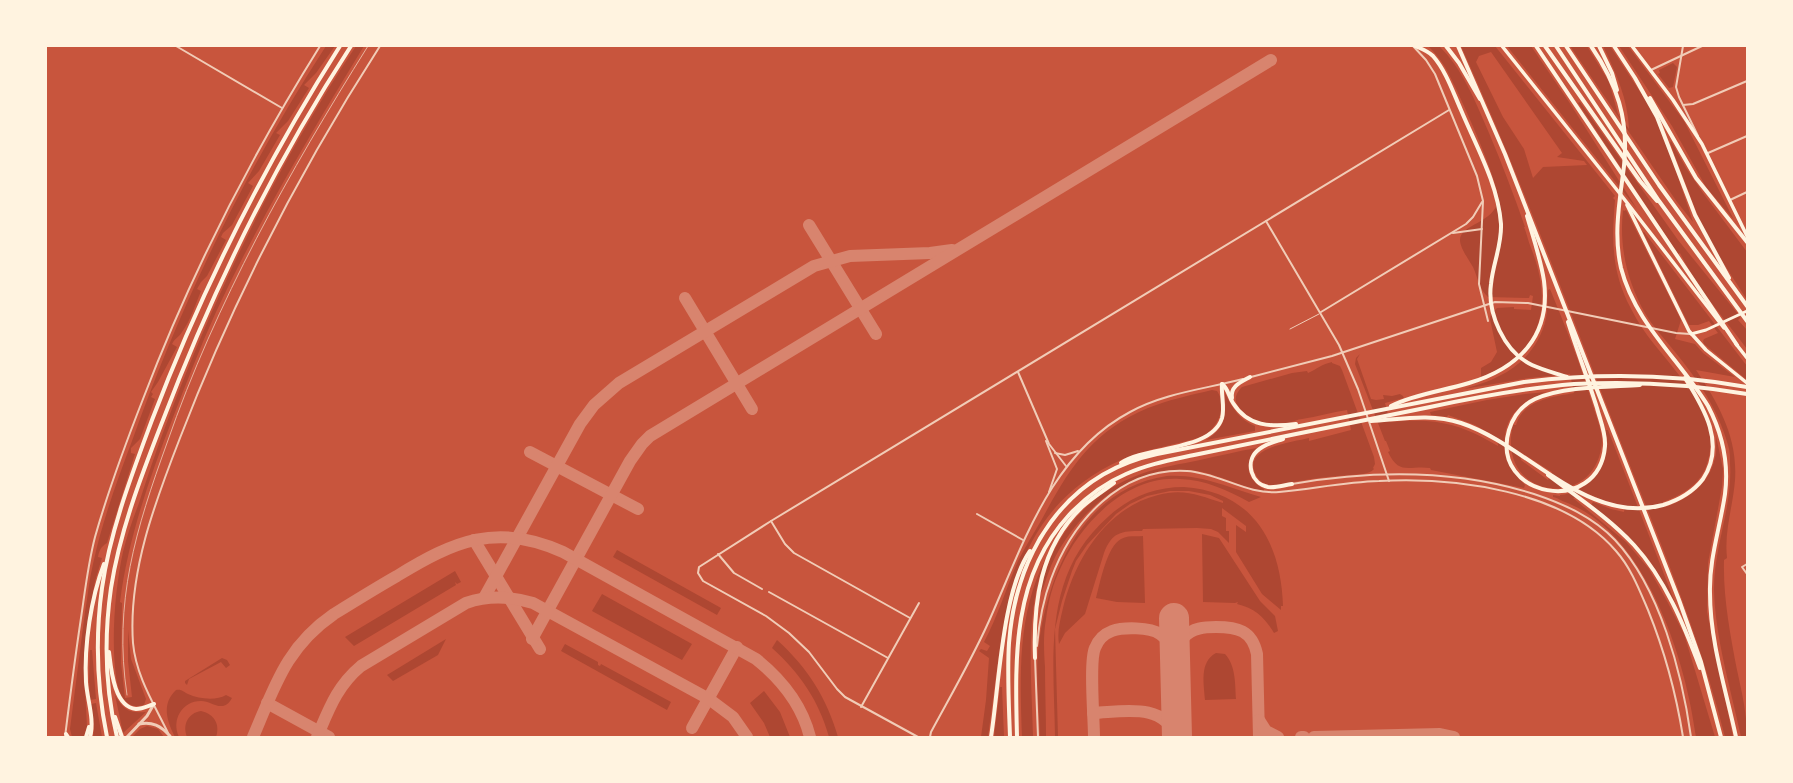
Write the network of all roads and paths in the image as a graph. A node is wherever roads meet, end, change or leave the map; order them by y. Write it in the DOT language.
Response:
graph roads {
  1 [pos="176,46"];
  2 [pos="320,46"];
  3 [pos="340,46"];
  4 [pos="351,46"];
  5 [pos="380,46"];
  6 [pos="1414,46"];
  7 [pos="1446,46"];
  8 [pos="1458,46"];
  9 [pos="1502,46"];
  10 [pos="1536,46"];
  11 [pos="1545,46"];
  12 [pos="1556,46"];
  13 [pos="1566,46"];
  14 [pos="1591,46"];
  15 [pos="1599,46"];
  16 [pos="1614,46"];
  17 [pos="1632,46"];
  18 [pos="1683,46"];
  19 [pos="1702,46"];
  20 [pos="1682,56"];
  21 [pos="1650,70"];
  22 [pos="1635,78"];
  23 [pos="1747,81"];
  24 [pos="1620,102"];
  25 [pos="1683,105"];
  26 [pos="282,108"];
  27 [pos="1449,110"];
  28 [pos="1490,117"];
  29 [pos="1747,136"];
  30 [pos="1702,144"];
  31 [pos="1706,154"];
  32 [pos="1747,192"];
  33 [pos="1621,195"];
  34 [pos="1524,200"];
  35 [pos="1729,200"];
  36 [pos="1483,201"];
  37 [pos="1266,221"];
  38 [pos="1678,228"];
  39 [pos="1482,229"];
  40 [pos="1452,233"];
  41 [pos="1747,236"];
  42 [pos="1747,242"];
  43 [pos="1557,285"];
  44 [pos="1740,298"];
  45 [pos="1484,305"];
  46 [pos="1747,306"];
  47 [pos="1747,310"];
  48 [pos="1321,312"];
  49 [pos="1488,321"];
  50 [pos="1747,321"];
  51 [pos="1290,329"];
  52 [pos="1691,334"];
  53 [pos="1737,345"];
  54 [pos="1343,352"];
  55 [pos="1747,358"];
  56 [pos="1674,359"];
  57 [pos="1018,372"];
  58 [pos="1250,377"];
  59 [pos="1571,378"];
  60 [pos="1747,383"];
  61 [pos="1222,384"];
  62 [pos="1662,384"];
  63 [pos="1747,387"];
  64 [pos="1747,394"];
  65 [pos="1234,404"];
  66 [pos="1384,409"];
  67 [pos="1386,418"];
  68 [pos="1318,422"];
  69 [pos="1300,433"];
  70 [pos="1045,436"];
  71 [pos="1078,451"];
  72 [pos="1054,452"];
  73 [pos="1066,466"];
  74 [pos="1109,471"];
  75 [pos="1125,474"];
  76 [pos="1387,474"];
  77 [pos="1551,476"];
  78 [pos="1389,480"];
  79 [pos="1292,484"];
  80 [pos="1048,496"];
  81 [pos="977,514"];
  82 [pos="771,521"];
  83 [pos="1024,540"];
  84 [pos="1038,540"];
  85 [pos="110,546"];
  86 [pos="718,554"];
  87 [pos="1747,564"];
  88 [pos="1747,574"];
  89 [pos="762,588"];
  90 [pos="769,592"];
  91 [pos="919,603"];
  92 [pos="910,618"];
  93 [pos="107,636"];
  94 [pos="888,658"];
  95 [pos="1036,658"];
  96 [pos="1709,694"];
  97 [pos="154,704"];
  98 [pos="861,707"];
  99 [pos="112,710"];
  100 [pos="90,719"];
  101 [pos="138,725"];
  102 [pos="66,736"];
  103 [pos="86,737"];
  104 [pos="90,737"];
  105 [pos="107,737"];
  106 [pos="117,737"];
  107 [pos="122,737"];
  108 [pos="127,737"];
  109 [pos="170,737"];
  110 [pos="918,737"];
  111 [pos="930,737"];
  112 [pos="991,737"];
  113 [pos="1010,737"];
  114 [pos="1017,737"];
  115 [pos="1038,737"];
  116 [pos="1683,737"];
  117 [pos="1691,737"];
  118 [pos="1721,737"];
  119 [pos="1736,737"];
  1 -- 26 [label="street"];
  2 -- 26 [label="street"];
  3 -- 85 [label="highway"];
  4 -- 93 [label="highway"];
  5 -- 97 [label="street"];
  6 -- 27 [label="street"];
  6 -- 59 [label="highway"];
  7 -- 28 [label="highway"];
  8 -- 28 [label="highway"];
  9 -- 33 [label="main road"];
  10 -- 53 [label="highway"];
  11 -- 38 [label="highway"];
  12 -- 38 [label="highway"];
  13 -- 44 [label="highway"];
  14 -- 24 [label="highway"];
  15 -- 24 [label="highway"];
  16 -- 22 [label="highway"];
  17 -- 21 [label="main road"];
  18 -- 20 [label="street"];
  19 -- 20 [label="street"];
  20 -- 21 [label="street"];
  20 -- 25 [label="street"];
  21 -- 30 [label="main road"];
  22 -- 42 [label="highway"];
  22 -- 44 [label="highway"];
  23 -- 25 [label="street"];
  24 -- 56 [label="highway"];
  25 -- 30 [label="street"];
  26 -- 102 [label="street"];
  27 -- 36 [label="street"];
  27 -- 37 [label="street"];
  28 -- 34 [label="highway"];
  29 -- 31 [label="street"];
  30 -- 31 [label="main road"];
  31 -- 35 [label="main road"];
  32 -- 35 [label="street"];
  33 -- 52 [label="main road"];
  33 -- 53 [label="main road"];
  34 -- 43 [label="highway"];
  34 -- 66 [label="highway"];
  35 -- 41 [label="main road"];
  36 -- 39 [label="street"];
  36 -- 40 [label="street"];
  37 -- 48 [label="street"];
  37 -- 57 [label="street"];
  38 -- 50 [label="highway"];
  39 -- 40 [label="street"];
  39 -- 45 [label="street"];
  40 -- 48 [label="street"];
  43 -- 62 [label="highway"];
  43 -- 96 [label="highway"];
  44 -- 46 [label="highway"];
  45 -- 49 [label="street"];
  45 -- 52 [label="street"];
  45 -- 54 [label="street"];
  47 -- 52 [label="main road"];
  48 -- 51 [label="lane"];
  48 -- 54 [label="street"];
  52 -- 60 [label="main road"];
  53 -- 55 [label="main road"];
  54 -- 58 [label="street"];
  54 -- 76 [label="street"];
  56 -- 77 [label="highway"];
  56 -- 119 [label="highway"];
  57 -- 70 [label="street"];
  57 -- 82 [label="street"];
  58 -- 61 [label="street"];
  58 -- 65 [label="highway"];
  59 -- 63 [label="highway"];
  59 -- 66 [label="highway"];
  61 -- 65 [label="highway"];
  61 -- 71 [label="street"];
  61 -- 74 [label="highway"];
  62 -- 64 [label="highway"];
  62 -- 67 [label="highway"];
  65 -- 68 [label="highway"];
  66 -- 68 [label="highway"];
  67 -- 69 [label="highway"];
  67 -- 77 [label="highway"];
  68 -- 74 [label="highway"];
  69 -- 75 [label="highway"];
  69 -- 79 [label="highway"];
  70 -- 72 [label="street"];
  70 -- 80 [label="street"];
  71 -- 72 [label="street"];
  71 -- 73 [label="street"];
  72 -- 73 [label="street"];
  73 -- 80 [label="street"];
  74 -- 84 [label="highway"];
  75 -- 95 [label="highway"];
  75 -- 114 [label="highway"];
  76 -- 78 [label="street"];
  76 -- 79 [label="street"];
  76 -- 117 [label="street"];
  77 -- 96 [label="highway"];
  78 -- 95 [label="street"];
  78 -- 116 [label="street"];
  80 -- 83 [label="street"];
  81 -- 83 [label="street"];
  82 -- 86 [label="street"];
  82 -- 92 [label="street"];
  83 -- 111 [label="street"];
  84 -- 112 [label="highway"];
  84 -- 113 [label="highway"];
  85 -- 100 [label="highway"];
  85 -- 105 [label="highway"];
  86 -- 89 [label="street"];
  86 -- 98 [label="street"];
  87 -- 88 [label="street"];
  90 -- 94 [label="street"];
  91 -- 92 [label="street"];
  92 -- 94 [label="street"];
  93 -- 97 [label="highway"];
  93 -- 99 [label="highway"];
  94 -- 98 [label="street"];
  95 -- 115 [label="street"];
  96 -- 118 [label="highway"];
  97 -- 101 [label="street"];
  97 -- 109 [label="street"];
  98 -- 110 [label="street"];
  99 -- 106 [label="highway"];
  99 -- 107 [label="highway"];
  100 -- 103 [label="highway"];
  100 -- 104 [label="highway"];
  101 -- 108 [label="street"];
  101 -- 109 [label="street"];
}
